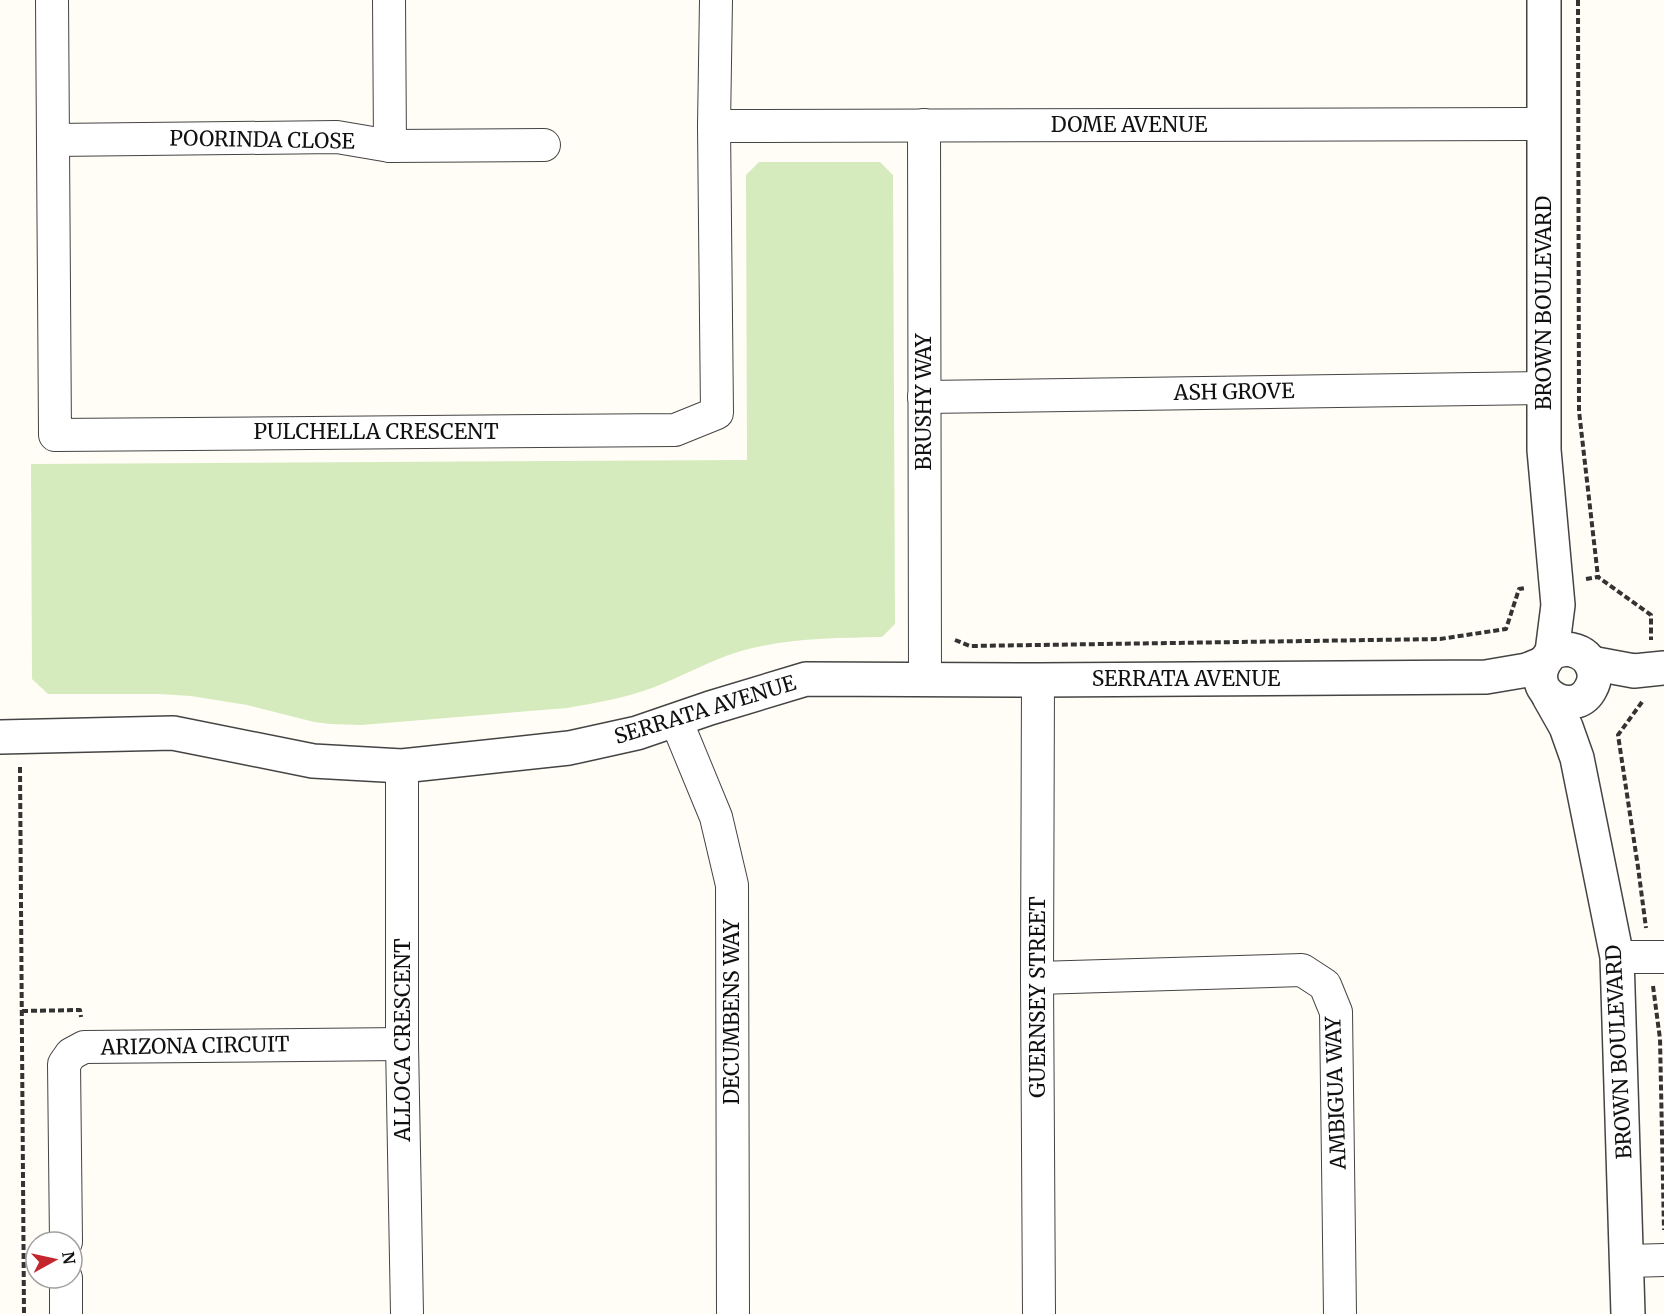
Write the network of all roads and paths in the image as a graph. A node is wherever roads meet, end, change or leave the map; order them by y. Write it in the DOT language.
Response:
graph roads {
  1 [pos="52,0"];
  2 [pos="389,0"];
  3 [pos="716,0"];
  4 [pos="1544,0"];
  5 [pos="1578,0"];
  6 [pos="1544,124"];
  7 [pos="924,125"];
  8 [pos="714,126"];
  9 [pos="53,140"];
  10 [pos="544,145"];
  11 [pos="390,146"];
  12 [pos="1544,388"];
  13 [pos="924,397"];
  14 [pos="1598,577"];
  15 [pos="1557,594"];
  16 [pos="925,635"];
  17 [pos="1649,669"];
  18 [pos="1567,675"];
  19 [pos="925,679"];
  20 [pos="1038,680"];
  21 [pos="676,720"];
  22 [pos="10,736"];
  23 [pos="402,766"];
  24 [pos="1617,957"];
  25 [pos="1664,957"];
  26 [pos="1037,978"];
  27 [pos="22,1011"];
  28 [pos="402,1044"];
  29 [pos="84,1047"];
  30 [pos="66,1230"];
  31 [pos="1664,1260"];
  32 [pos="1628,1261"];
  33 [pos="66,1290"];
  34 [pos="24,1314"];
  35 [pos="66,1314"];
  36 [pos="406,1314"];
  37 [pos="734,1314"];
  38 [pos="1039,1314"];
  39 [pos="1340,1314"];
  40 [pos="1628,1314"];
  1 -- 9 [label="street, PULCHELLA CRESCENT"];
  2 -- 11 [label="street"];
  3 -- 8 [label="street, PULCHELLA CRESCENT"];
  4 -- 6 [label="street, BROWN BOULEVARD"];
  5 -- 14 [label="path"];
  6 -- 7 [label="street, DOME AVENUE"];
  6 -- 12 [label="street, BROWN BOULEVARD"];
  7 -- 8 [label="street, DOME AVENUE"];
  7 -- 13 [label="street, BRUSHY WAY"];
  8 -- 9 [label="street, PULCHELLA CRESCENT"];
  9 -- 11 [label="street, POORINDA CLOSE"];
  10 -- 11 [label="street, POORINDA CLOSE"];
  12 -- 13 [label="street, ASH GROVE"];
  12 -- 15 [label="street, BROWN BOULEVARD"];
  13 -- 16 [label="street, BRUSHY WAY"];
  14 -- 15 [label="path"];
  14 -- 17 [label="path"];
  15 -- 16 [label="path"];
  15 -- 18 [label="street, BROWN BOULEVARD"];
  16 -- 19 [label="street, BRUSHY WAY"];
  17 -- 18 [label="street, SERRATA AVENUE"];
  18 -- 20 [label="street, SERRATA AVENUE"];
  18 -- 24 [label="street, BROWN BOULEVARD"];
  19 -- 20 [label="street, SERRATA AVENUE"];
  19 -- 21 [label="street, SERRATA AVENUE"];
  20 -- 26 [label="street, GUERNSEY STREET"];
  21 -- 23 [label="street, SERRATA AVENUE"];
  21 -- 37 [label="street, DECUMBENS WAY"];
  22 -- 23 [label="street, SERRATA AVENUE"];
  22 -- 27 [label="path"];
  23 -- 28 [label="street, ALLOCA CRESCENT"];
  24 -- 25 [label="street"];
  24 -- 32 [label="street, BROWN BOULEVARD"];
  26 -- 38 [label="street, GUERNSEY STREET"];
  26 -- 39 [label="street, AMBIGUA WAY"];
  27 -- 29 [label="path"];
  27 -- 34 [label="path"];
  28 -- 29 [label="street, ARIZONA CIRCUIT"];
  28 -- 36 [label="street, ALLOCA CRESCENT"];
  29 -- 30 [label="street, ARIZONA CIRCUIT"];
  31 -- 32 [label="street"];
  32 -- 40 [label="street, BROWN BOULEVARD"];
  33 -- 35 [label="street"];
}
